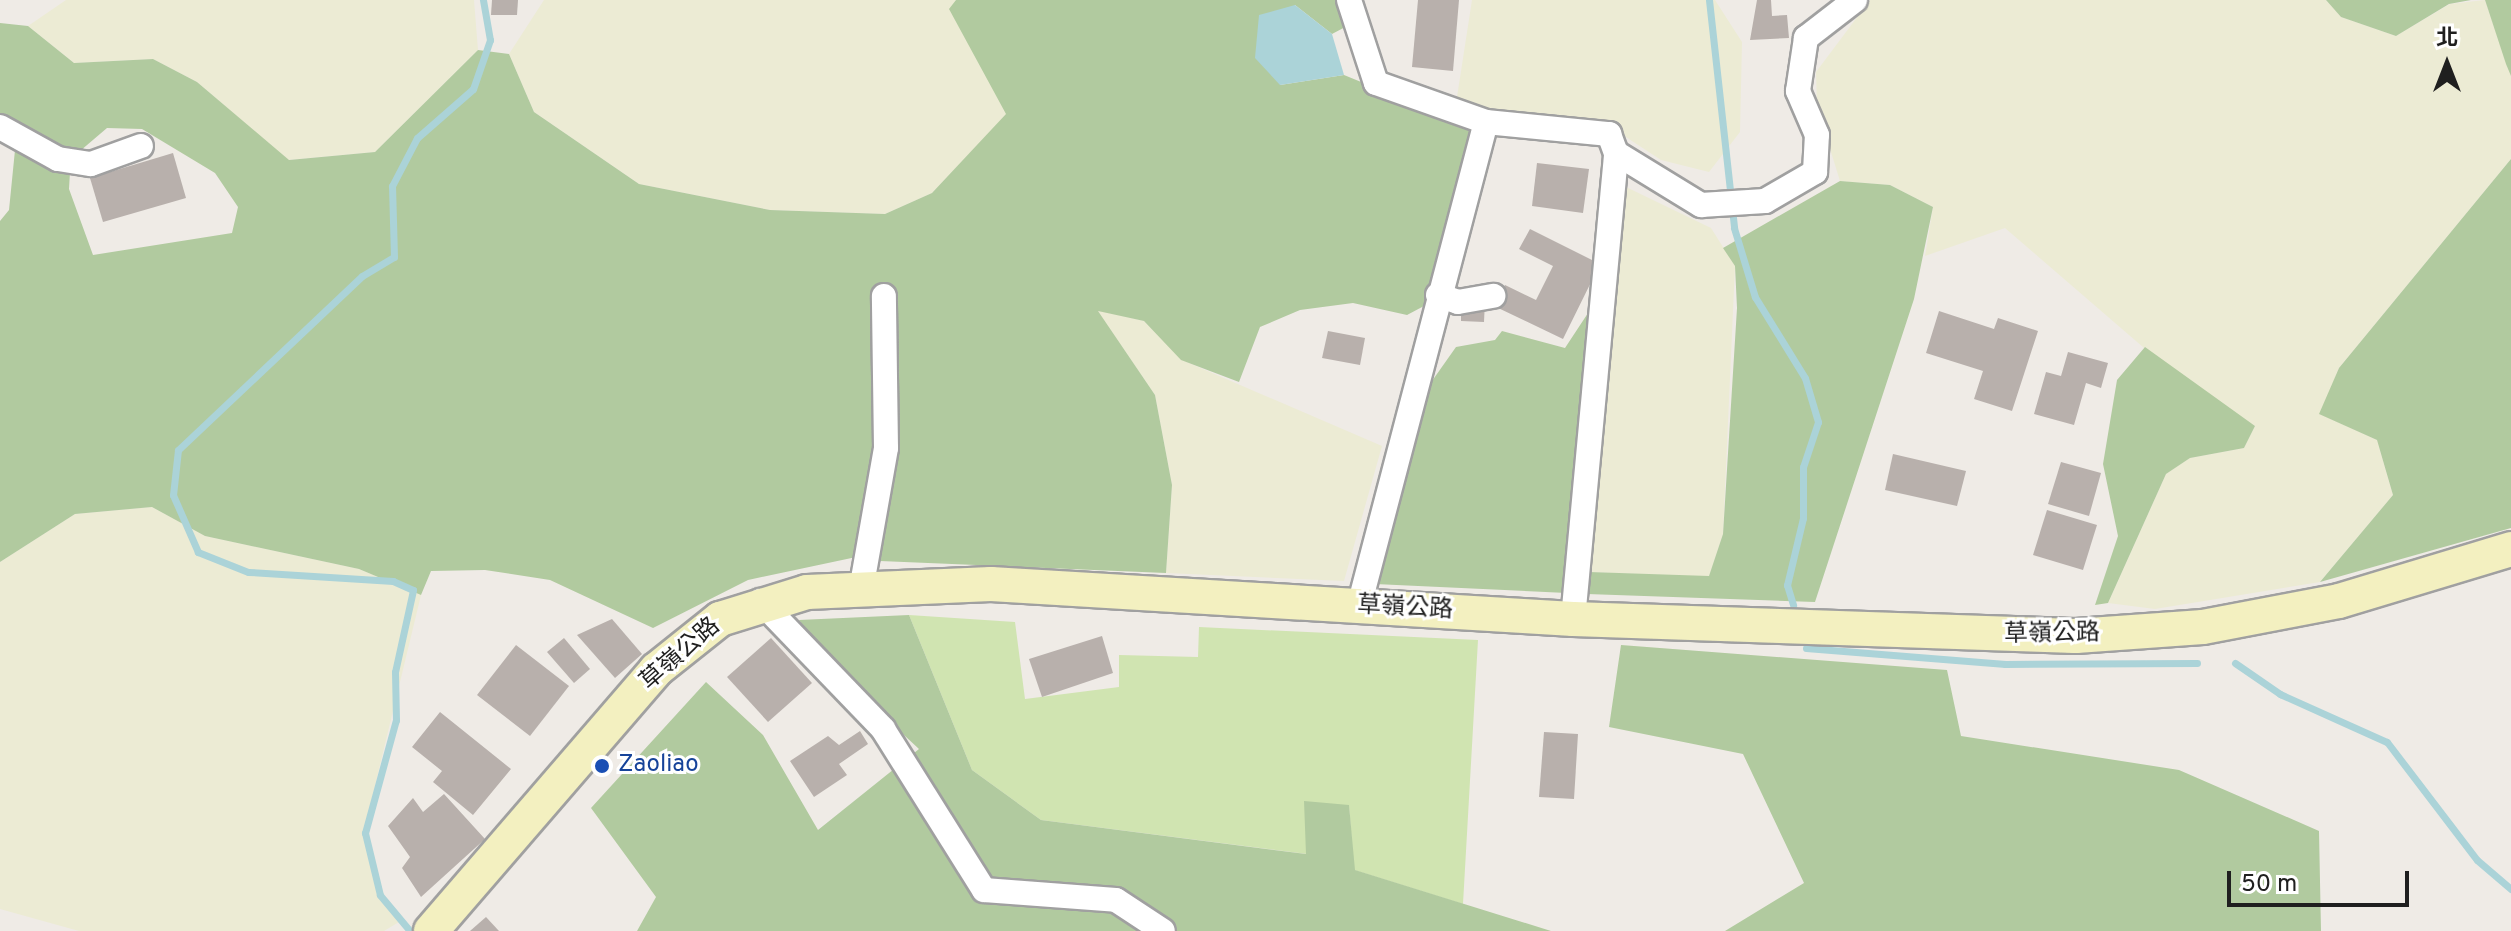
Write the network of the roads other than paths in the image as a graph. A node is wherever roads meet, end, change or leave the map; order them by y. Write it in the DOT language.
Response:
graph roads {
  1 [pos="1349,0"];
  2 [pos="1855,0"];
  3 [pos="1486,122"];
  4 [pos="0,127"];
  5 [pos="141,146"];
  6 [pos="1616,153"];
  7 [pos="1438,295"];
  8 [pos="884,296"];
  9 [pos="1493,296"];
  10 [pos="2511,549"];
  11 [pos="861,590"];
  12 [pos="760,601"];
  13 [pos="1359,606"];
  14 [pos="1573,619"];
  15 [pos="432,931"];
  16 [pos="1163,931"];
  1 -- 3 [label="street"];
  2 -- 6 [label="street"];
  3 -- 6 [label="street"];
  3 -- 7 [label="street"];
  4 -- 5 [label="street"];
  6 -- 14 [label="street"];
  7 -- 9 [label="street"];
  7 -- 13 [label="street"];
  8 -- 11 [label="street"];
  10 -- 14 [label="main road, 草嶺公路"];
  11 -- 12 [label="main road, 草嶺公路"];
  11 -- 13 [label="main road, 草嶺公路"];
  12 -- 15 [label="main road, 草嶺公路"];
  12 -- 16 [label="street"];
  13 -- 14 [label="main road, 草嶺公路"];
}
